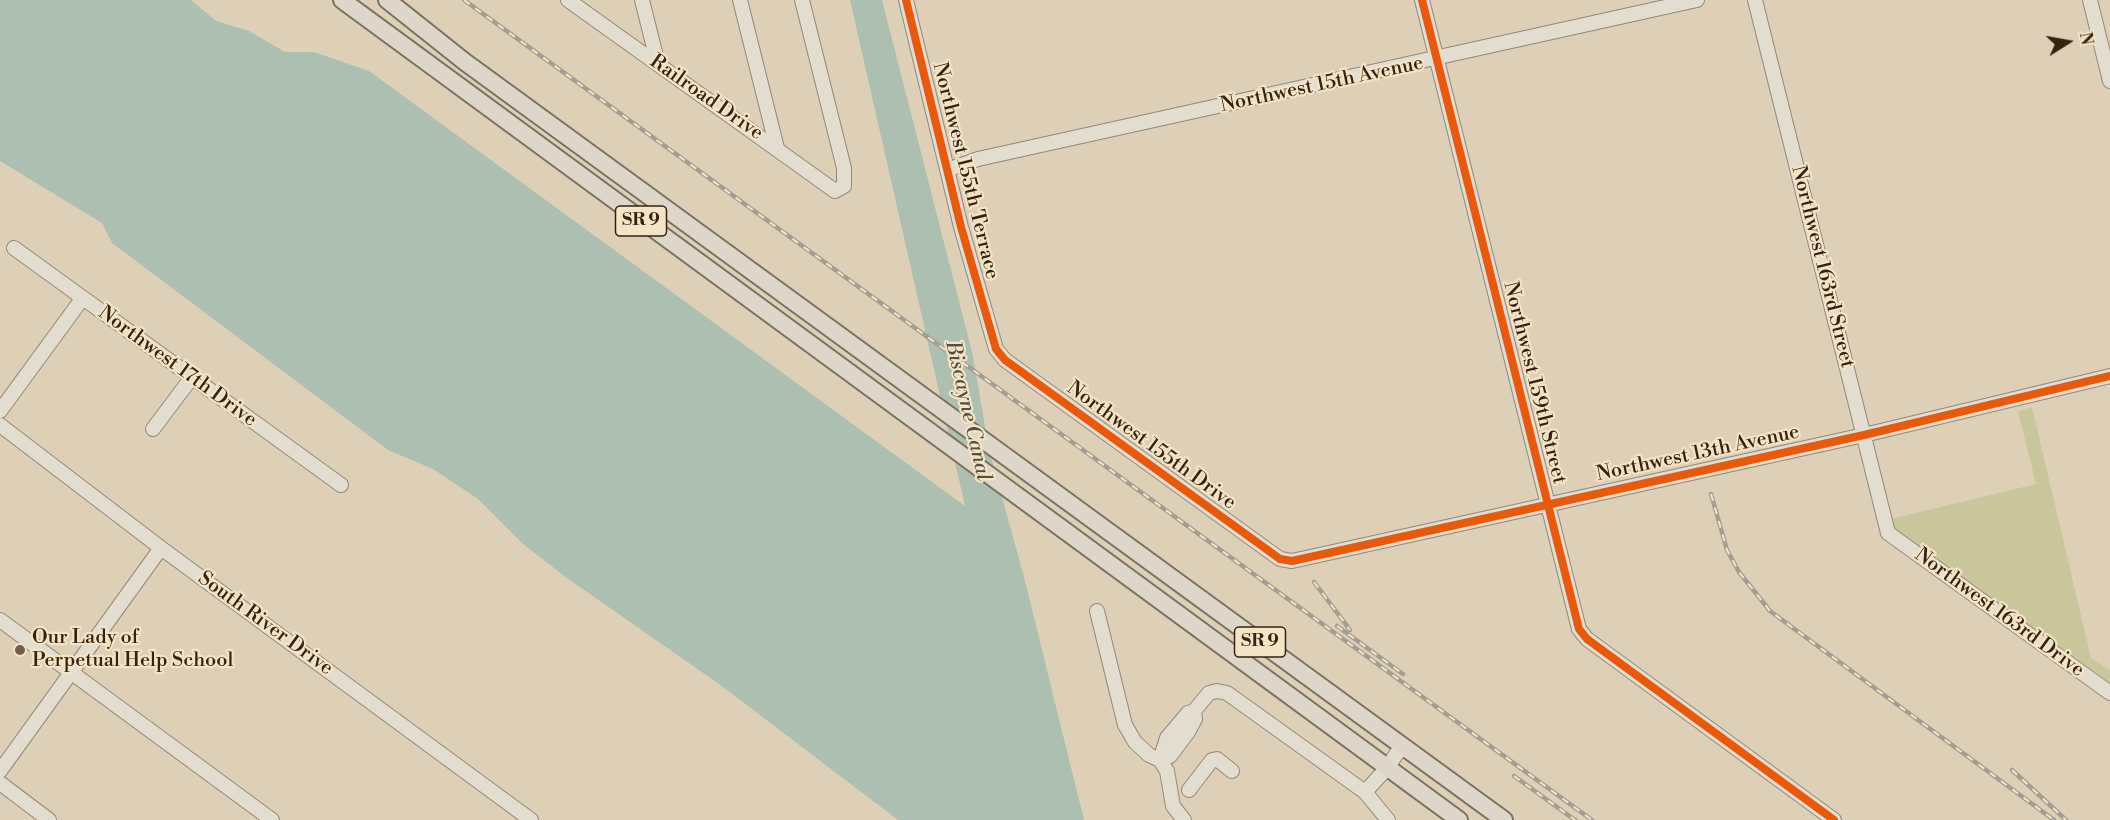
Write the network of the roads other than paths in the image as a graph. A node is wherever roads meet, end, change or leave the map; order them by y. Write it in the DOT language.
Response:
graph roads {
  1 [pos="342,0"];
  2 [pos="387,0"];
  3 [pos="568,0"];
  4 [pos="642,0"];
  5 [pos="740,0"];
  6 [pos="802,0"];
  7 [pos="906,0"];
  8 [pos="1422,0"];
  9 [pos="1697,0"];
  10 [pos="1755,0"];
  11 [pos="2090,0"];
  12 [pos="1436,60"];
  13 [pos="658,64"];
  14 [pos="2110,81"];
  15 [pos="777,148"];
  16 [pos="947,170"];
  17 [pos="14,248"];
  18 [pos="82,299"];
  19 [pos="996,349"];
  20 [pos="2110,376"];
  21 [pos="192,377"];
  22 [pos="0,411"];
  23 [pos="0,424"];
  24 [pos="153,429"];
  25 [pos="1864,435"];
  26 [pos="341,485"];
  27 [pos="1548,504"];
  28 [pos="1888,533"];
  29 [pos="162,548"];
  30 [pos="1292,561"];
  31 [pos="1097,612"];
  32 [pos="0,620"];
  33 [pos="70,672"];
  34 [pos="2110,693"];
  35 [pos="1405,748"];
  36 [pos="1160,760"];
  37 [pos="1387,768"];
  38 [pos="0,771"];
  39 [pos="1232,771"];
  40 [pos="0,783"];
  41 [pos="1189,790"];
  42 [pos="1365,792"];
  43 [pos="49,820"];
  44 [pos="272,820"];
  45 [pos="531,820"];
  46 [pos="1184,820"];
  47 [pos="1388,820"];
  48 [pos="1458,820"];
  49 [pos="1504,820"];
  50 [pos="1834,820"];
  1 -- 37 [label="main road, SR 9"];
  2 -- 35 [label="main road, SR 9"];
  3 -- 13 [label="street, Railroad Drive"];
  4 -- 13 [label="street"];
  5 -- 15 [label="street"];
  6 -- 15 [label="street, Railroad Drive"];
  7 -- 16 [label="street, Northwest 155th Terrace"];
  8 -- 12 [label="street, Northwest 159th Street"];
  9 -- 12 [label="street, Northwest 15th Avenue"];
  10 -- 25 [label="street, Northwest 163rd Street"];
  11 -- 14 [label="street"];
  12 -- 16 [label="street, Northwest 15th Avenue"];
  12 -- 27 [label="street, Northwest 159th Street"];
  13 -- 15 [label="street, Railroad Drive"];
  16 -- 19 [label="street, Northwest 155th Terrace"];
  17 -- 18 [label="street, Northwest 17th Drive"];
  18 -- 21 [label="street, Northwest 17th Drive"];
  18 -- 22 [label="street"];
  19 -- 30 [label="street, Northwest 155th Drive"];
  20 -- 25 [label="street, Northwest 13th Avenue"];
  21 -- 24 [label="street"];
  21 -- 26 [label="street, Northwest 17th Drive"];
  23 -- 29 [label="street, South River Drive"];
  25 -- 27 [label="street, Northwest 13th Avenue"];
  25 -- 28 [label="street, Northwest 163rd Street"];
  27 -- 30 [label="street, Northwest 13th Avenue"];
  27 -- 50 [label="street, Northwest 159th Street"];
  28 -- 34 [label="street, Northwest 163rd Drive"];
  29 -- 33 [label="street"];
  29 -- 45 [label="street, South River Drive"];
  31 -- 36 [label="street"];
  32 -- 33 [label="street"];
  33 -- 38 [label="street"];
  33 -- 44 [label="street"];
  35 -- 37 [label="street"];
  35 -- 49 [label="main road, SR 9"];
  36 -- 42 [label="street"];
  36 -- 46 [label="street"];
  37 -- 42 [label="street"];
  37 -- 48 [label="main road, SR 9"];
  39 -- 41 [label="street"];
  40 -- 43 [label="street"];
  42 -- 47 [label="street"];
}
